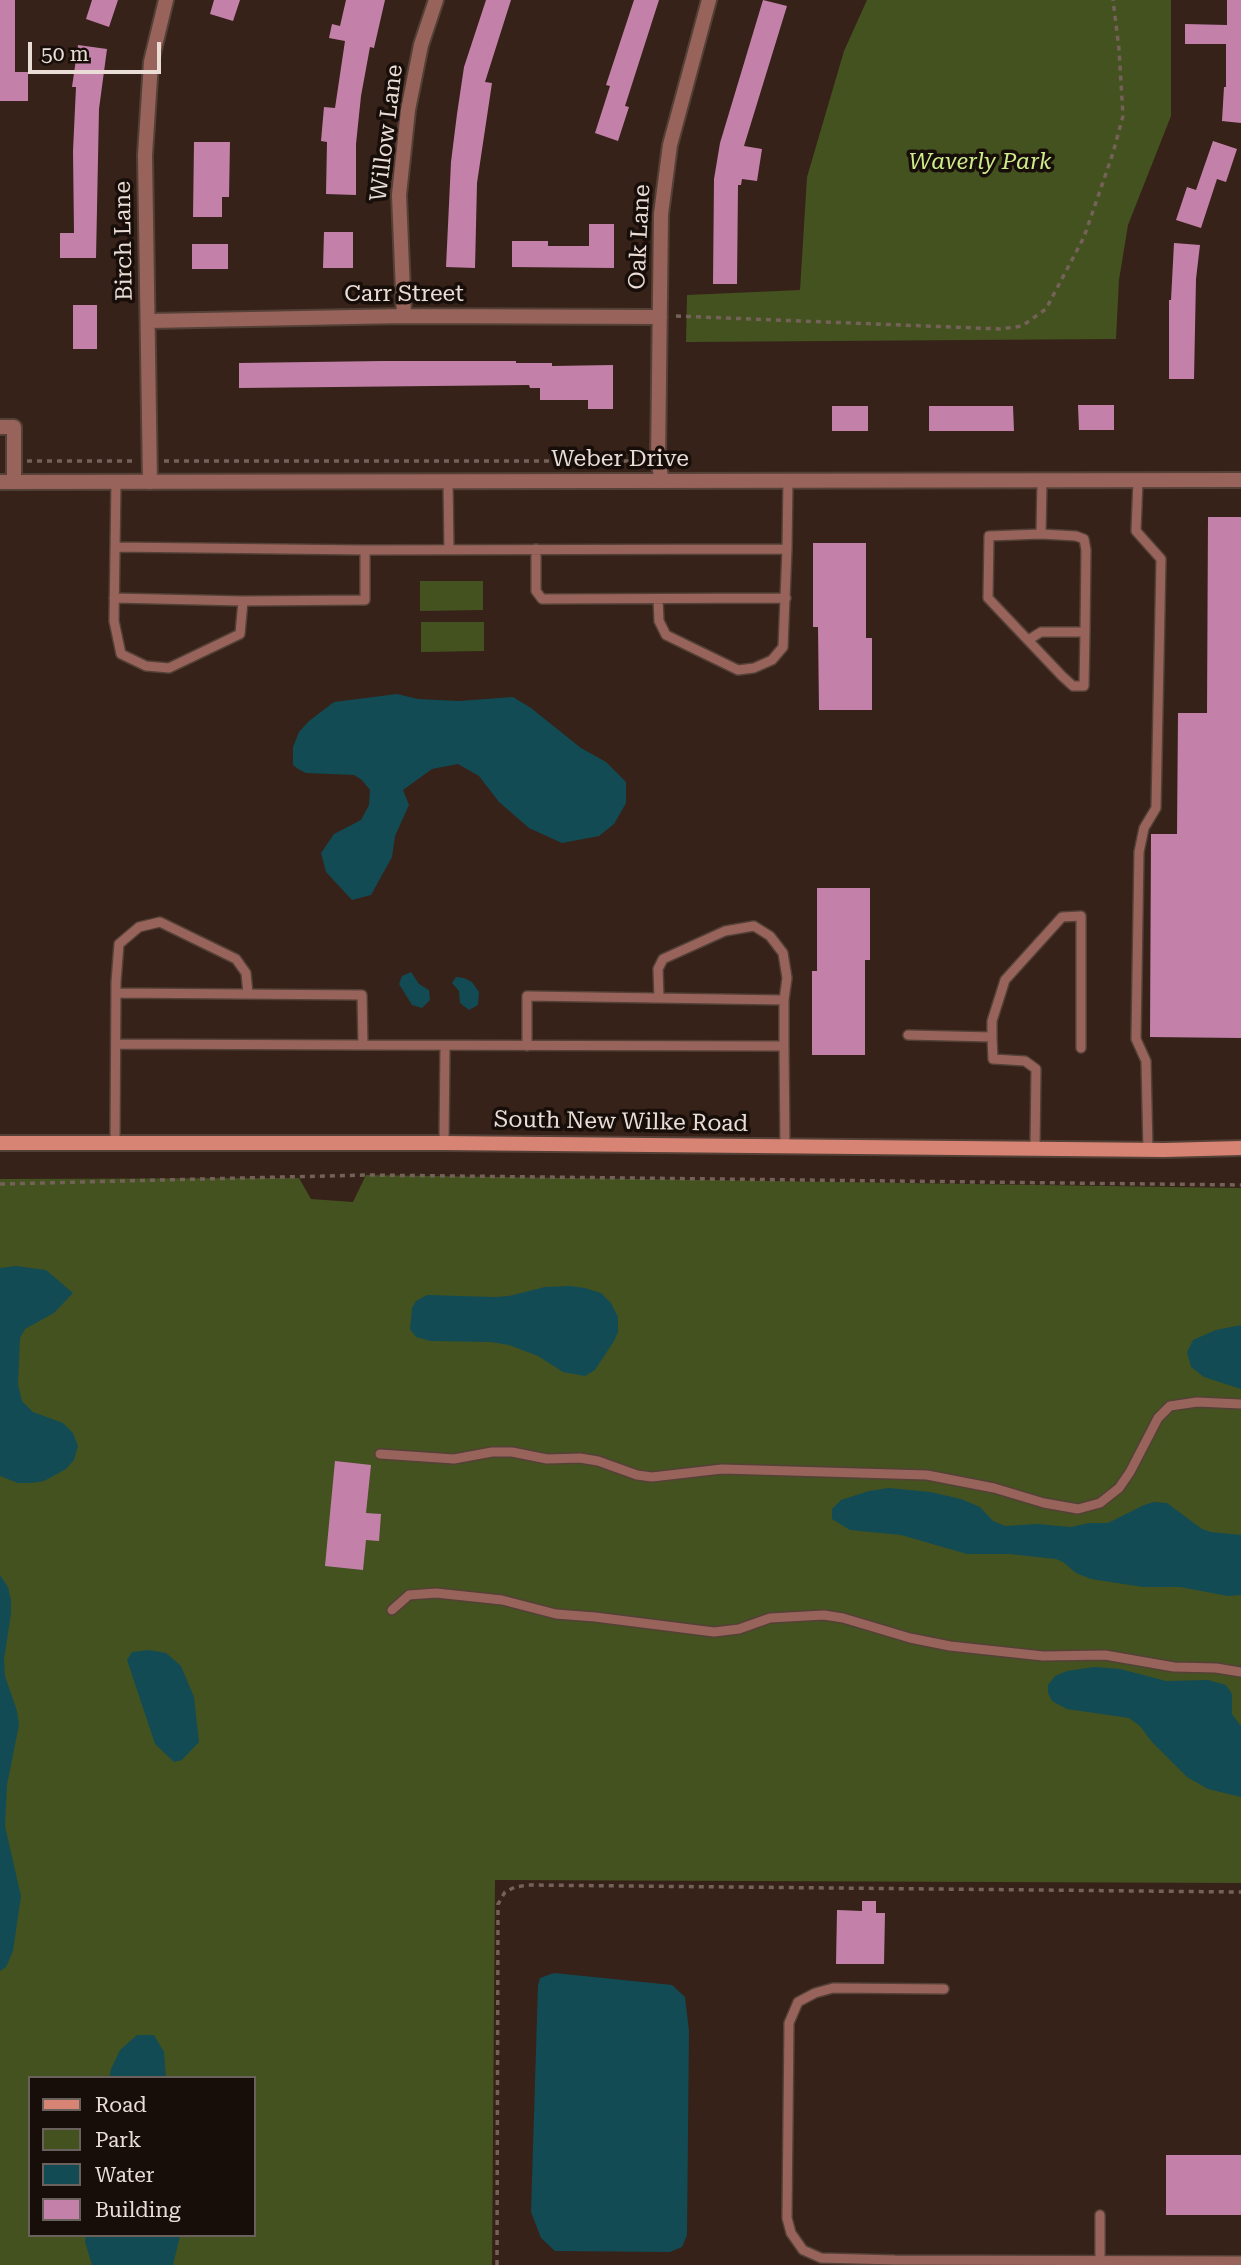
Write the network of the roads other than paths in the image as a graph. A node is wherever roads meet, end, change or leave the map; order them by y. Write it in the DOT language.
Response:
graph roads {
  1 [pos="166,0"];
  2 [pos="436,0"];
  3 [pos="709,0"];
  4 [pos="404,316"];
  5 [pos="660,317"];
  6 [pos="149,321"];
  7 [pos="0,427"];
  8 [pos="1241,480"];
  9 [pos="662,481"];
  10 [pos="788,481"];
  11 [pos="1042,481"];
  12 [pos="1138,481"];
  13 [pos="7,482"];
  14 [pos="116,482"];
  15 [pos="150,482"];
  16 [pos="448,482"];
  17 [pos="1041,534"];
  18 [pos="115,547"];
  19 [pos="536,549"];
  20 [pos="787,549"];
  21 [pos="365,550"];
  22 [pos="449,550"];
  23 [pos="114,598"];
  24 [pos="658,598"];
  25 [pos="786,598"];
  26 [pos="243,601"];
  27 [pos="1085,632"];
  28 [pos="1028,640"];
  29 [pos="116,993"];
  30 [pos="247,994"];
  31 [pos="659,998"];
  32 [pos="784,1000"];
  33 [pos="908,1035"];
  34 [pos="992,1037"];
  35 [pos="116,1044"];
  36 [pos="363,1045"];
  37 [pos="445,1046"];
  38 [pos="527,1046"];
  39 [pos="783,1046"];
  40 [pos="1082,1048"];
  41 [pos="115,1142"];
  42 [pos="0,1143"];
  43 [pos="444,1143"];
  44 [pos="785,1146"];
  45 [pos="1035,1149"];
  46 [pos="1241,1149"];
  47 [pos="1148,1150"];
  48 [pos="1241,1404"];
  49 [pos="380,1454"];
  50 [pos="392,1609"];
  51 [pos="1241,1672"];
  52 [pos="944,1989"];
  53 [pos="1100,2215"];
  54 [pos="1100,2260"];
  55 [pos="1241,2261"];
  1 -- 6 [label="street, Birch Lane"];
  2 -- 4 [label="street, Willow Lane"];
  3 -- 5 [label="street, Oak Lane"];
  4 -- 5 [label="street, Carr Street"];
  4 -- 6 [label="street, Carr Street"];
  5 -- 9 [label="street, Oak Lane"];
  6 -- 15 [label="street, Birch Lane"];
  7 -- 13 [label="street"];
  8 -- 12 [label="street, Weber Drive"];
  9 -- 10 [label="street, Weber Drive"];
  9 -- 16 [label="street, Weber Drive"];
  10 -- 11 [label="street, Weber Drive"];
  10 -- 20 [label="lane"];
  11 -- 12 [label="street, Weber Drive"];
  11 -- 17 [label="lane"];
  12 -- 47 [label="lane"];
  13 -- 14 [label="street, Weber Drive"];
  14 -- 15 [label="street, Weber Drive"];
  14 -- 18 [label="lane"];
  15 -- 16 [label="street, Weber Drive"];
  16 -- 22 [label="lane"];
  17 -- 27 [label="lane"];
  17 -- 28 [label="lane"];
  18 -- 21 [label="lane"];
  18 -- 23 [label="lane"];
  19 -- 20 [label="lane"];
  19 -- 22 [label="lane"];
  19 -- 24 [label="lane"];
  20 -- 25 [label="lane"];
  21 -- 22 [label="lane"];
  21 -- 26 [label="lane"];
  23 -- 26 [label="lane"];
  23 -- 26 [label="lane"];
  24 -- 25 [label="lane"];
  24 -- 25 [label="lane"];
  27 -- 28 [label="lane"];
  27 -- 28 [label="lane"];
  29 -- 30 [label="lane"];
  29 -- 30 [label="lane"];
  29 -- 35 [label="lane"];
  30 -- 36 [label="lane"];
  31 -- 32 [label="lane"];
  31 -- 32 [label="lane"];
  31 -- 38 [label="lane"];
  32 -- 39 [label="lane"];
  33 -- 34 [label="lane"];
  34 -- 40 [label="lane"];
  34 -- 45 [label="lane"];
  35 -- 36 [label="lane"];
  35 -- 41 [label="lane"];
  36 -- 37 [label="lane"];
  37 -- 38 [label="lane"];
  37 -- 43 [label="lane"];
  38 -- 39 [label="lane"];
  39 -- 44 [label="lane"];
  41 -- 42 [label="main road, South New Wilke Road"];
  41 -- 43 [label="main road, South New Wilke Road"];
  43 -- 44 [label="main road, South New Wilke Road"];
  44 -- 45 [label="main road, South New Wilke Road"];
  45 -- 47 [label="main road, South New Wilke Road"];
  46 -- 47 [label="main road, South New Wilke Road"];
  48 -- 49 [label="lane"];
  50 -- 51 [label="lane"];
  52 -- 54 [label="lane"];
  53 -- 54 [label="lane"];
  54 -- 55 [label="lane"];
}
